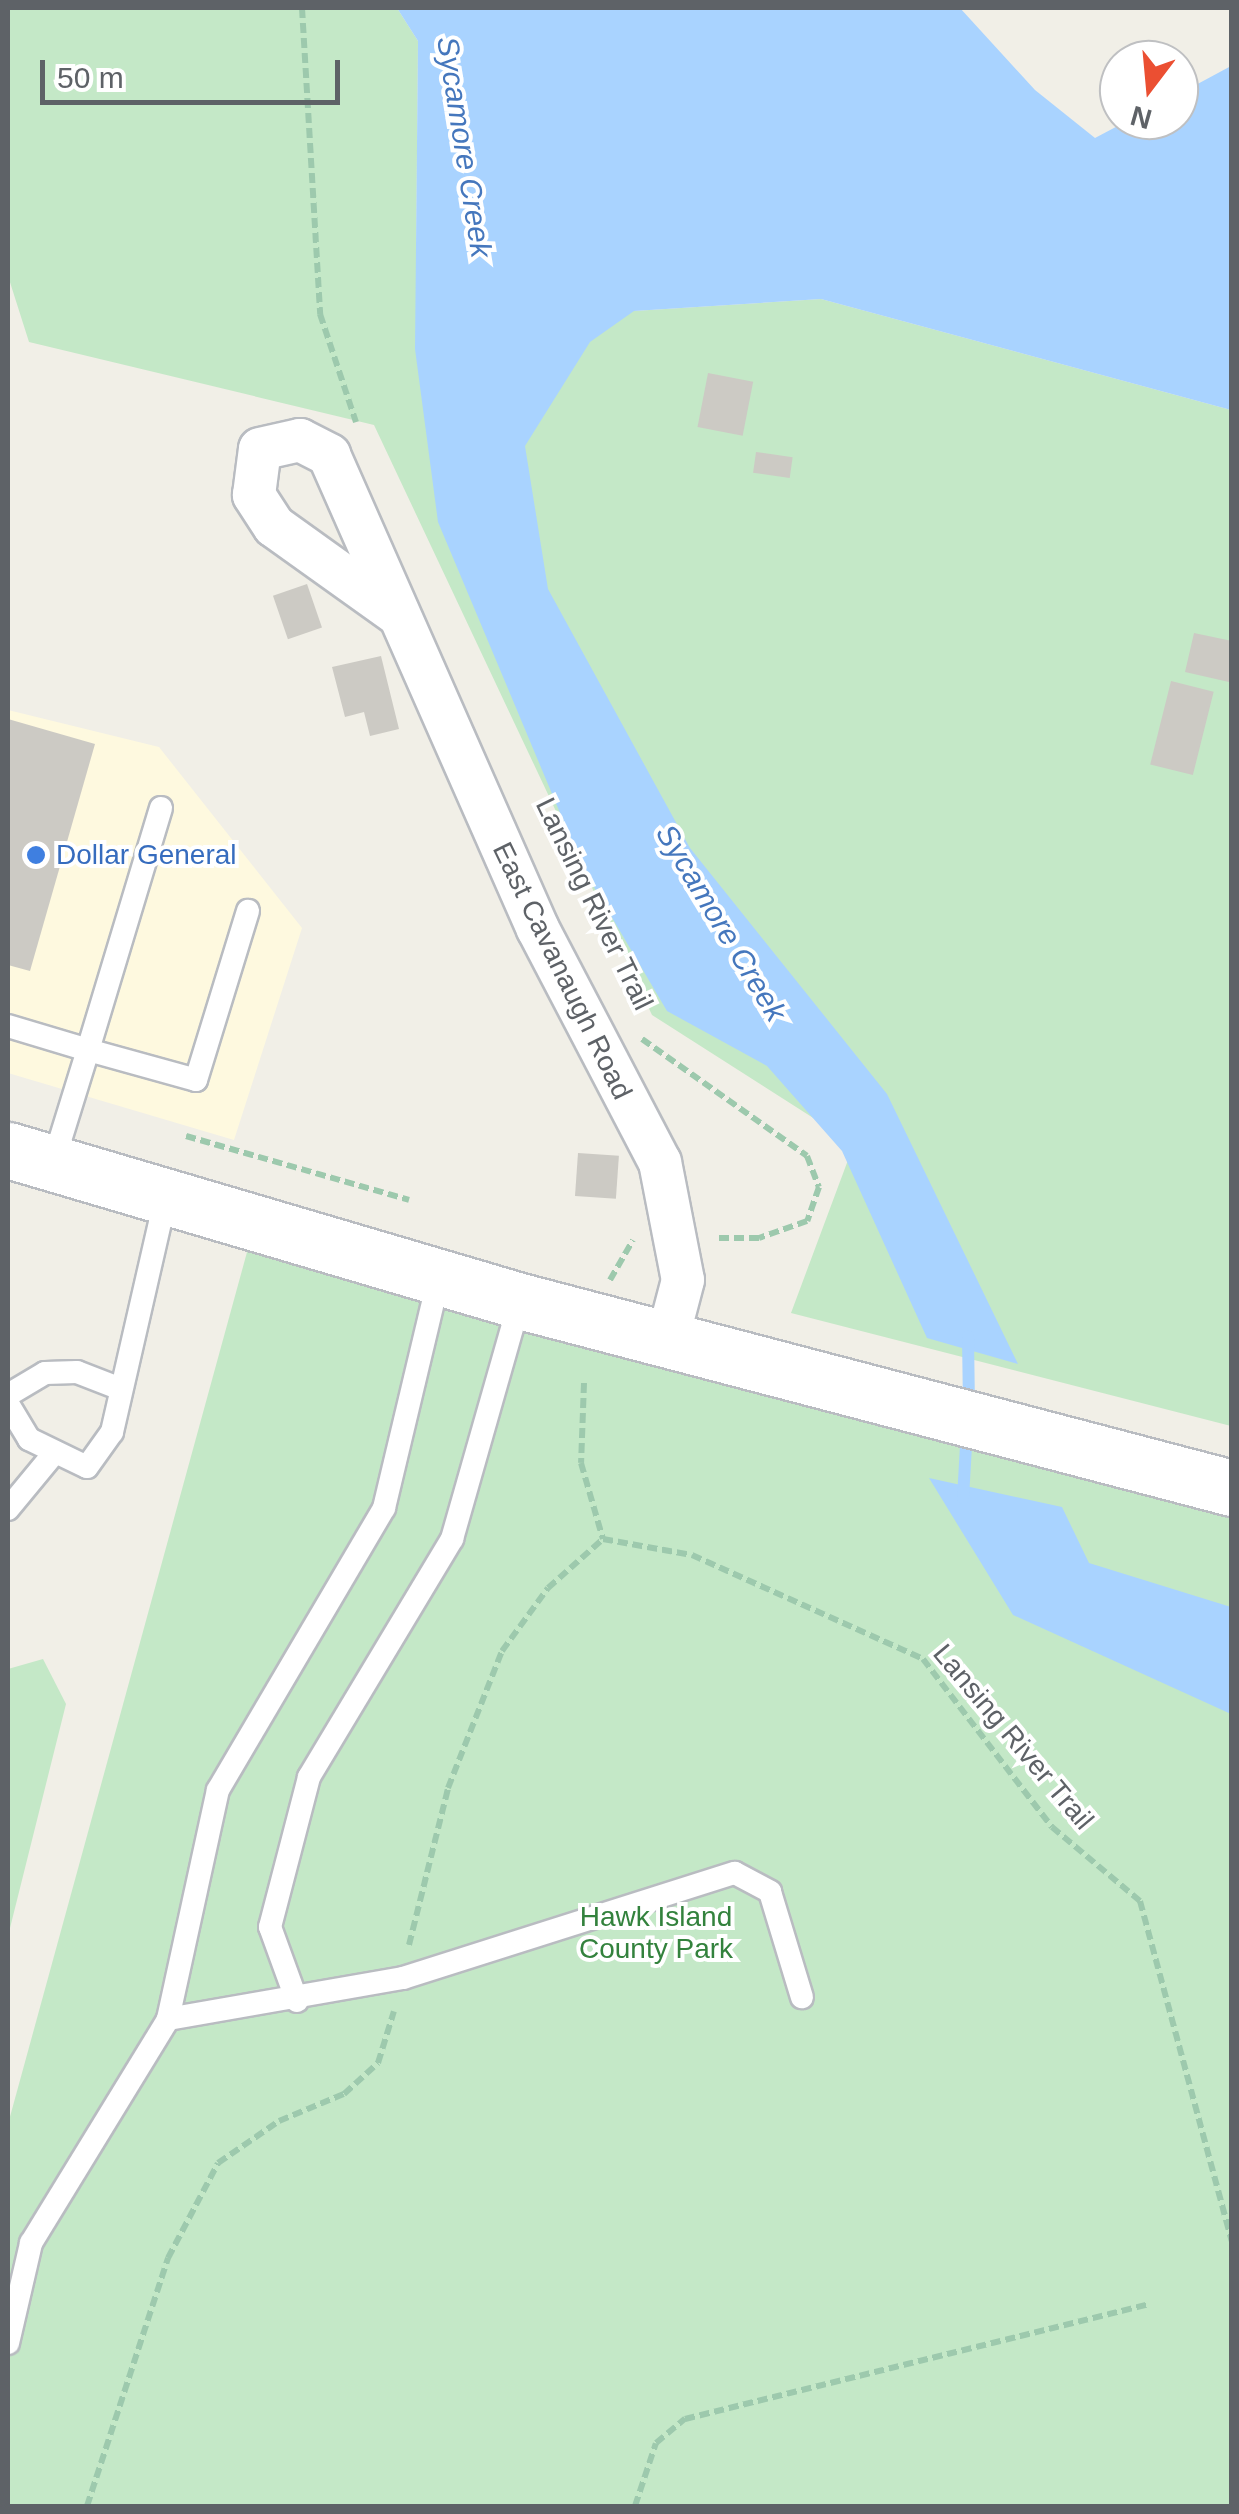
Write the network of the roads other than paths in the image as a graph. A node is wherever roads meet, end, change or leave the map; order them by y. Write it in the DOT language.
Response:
graph roads {
  1 [pos="396,614"];
  2 [pos="161,808"];
  3 [pos="248,911"];
  4 [pos="8,1026"];
  5 [pos="88,1050"];
  6 [pos="30,1157"];
  7 [pos="166,1197"];
  8 [pos="439,1278"];
  9 [pos="520,1301"];
  10 [pos="668,1337"];
  11 [pos="122,1389"];
  12 [pos="8,1394"];
  13 [pos="8,1404"];
  14 [pos="55,1452"];
  15 [pos="1232,1488"];
  16 [pos="8,1509"];
  17 [pos="802,1997"];
  18 [pos="298,2001"];
  19 [pos="168,2019"];
  20 [pos="8,2342"];
  1 -- 10 [label="street, East Cavanaugh Road"];
  2 -- 5 [label="lane"];
  3 -- 5 [label="lane"];
  4 -- 5 [label="lane"];
  5 -- 6 [label="lane"];
  6 -- 7 [label="street"];
  7 -- 8 [label="street"];
  7 -- 11 [label="lane"];
  8 -- 9 [label="street"];
  8 -- 19 [label="lane"];
  9 -- 10 [label="street"];
  9 -- 18 [label="lane"];
  10 -- 15 [label="street"];
  11 -- 12 [label="lane"];
  11 -- 14 [label="lane"];
  13 -- 14 [label="lane"];
  14 -- 16 [label="lane"];
  17 -- 18 [label="lane"];
  18 -- 19 [label="lane"];
  19 -- 20 [label="lane"];
}
